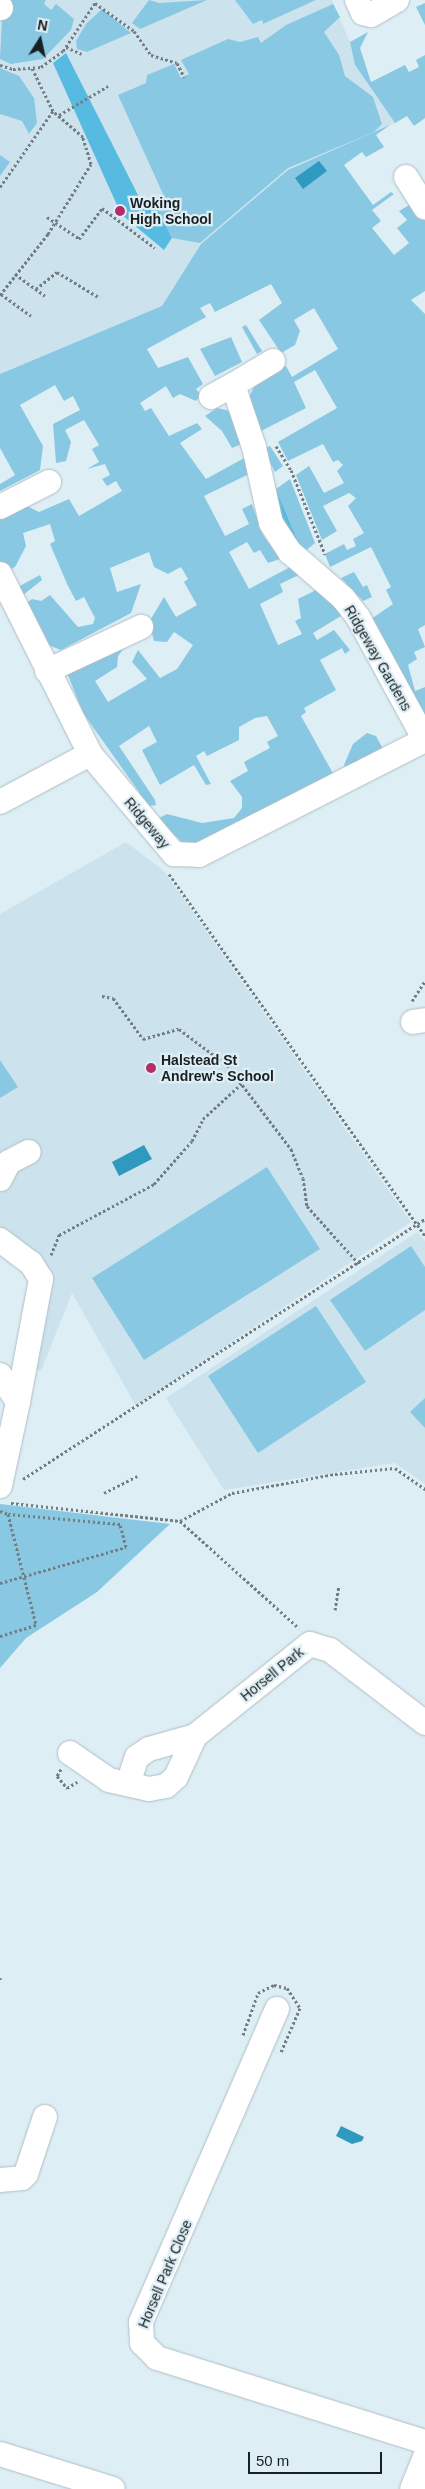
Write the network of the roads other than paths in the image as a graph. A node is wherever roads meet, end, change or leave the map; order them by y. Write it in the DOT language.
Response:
graph roads {
  1 [pos="358,0"];
  2 [pos="397,0"];
  3 [pos="406,177"];
  4 [pos="425,207"];
  5 [pos="273,361"];
  6 [pos="233,385"];
  7 [pos="211,397"];
  8 [pos="49,482"];
  9 [pos="0,507"];
  10 [pos="0,574"];
  11 [pos="141,627"];
  12 [pos="47,671"];
  13 [pos="425,740"];
  14 [pos="90,754"];
  15 [pos="0,802"];
  16 [pos="29,1152"];
  17 [pos="0,1179"];
  18 [pos="0,1240"];
  19 [pos="0,1376"];
  20 [pos="18,1402"];
  21 [pos="5,1488"];
  22 [pos="425,1723"];
  23 [pos="195,1736"];
  24 [pos="72,1763"];
  25 [pos="128,1784"];
  26 [pos="277,2010"];
  27 [pos="45,2116"];
  28 [pos="0,2180"];
  29 [pos="425,2442"];
  30 [pos="0,2454"];
  31 [pos="425,2457"];
  32 [pos="110,2488"];
  33 [pos="412,2489"];
  1 -- 2 [label="street"];
  3 -- 4 [label="street"];
  5 -- 6 [label="street"];
  6 -- 7 [label="street"];
  6 -- 13 [label="street, Ridgeway Gardens"];
  8 -- 9 [label="street"];
  10 -- 12 [label="street, Ridgeway"];
  11 -- 12 [label="street"];
  12 -- 14 [label="street, Ridgeway"];
  13 -- 14 [label="street, Ridgeway"];
  14 -- 15 [label="street"];
  16 -- 17 [label="street"];
  18 -- 20 [label="street"];
  19 -- 20 [label="street"];
  20 -- 21 [label="street"];
  22 -- 23 [label="street, Horsell Park"];
  23 -- 25 [label="street, Horsell Park"];
  23 -- 25 [label="street, Horsell Park"];
  24 -- 25 [label="street, Horsell Park"];
  26 -- 29 [label="street, Horsell Park Close"];
  27 -- 28 [label="street"];
  30 -- 32 [label="street"];
  31 -- 33 [label="street"];
}
